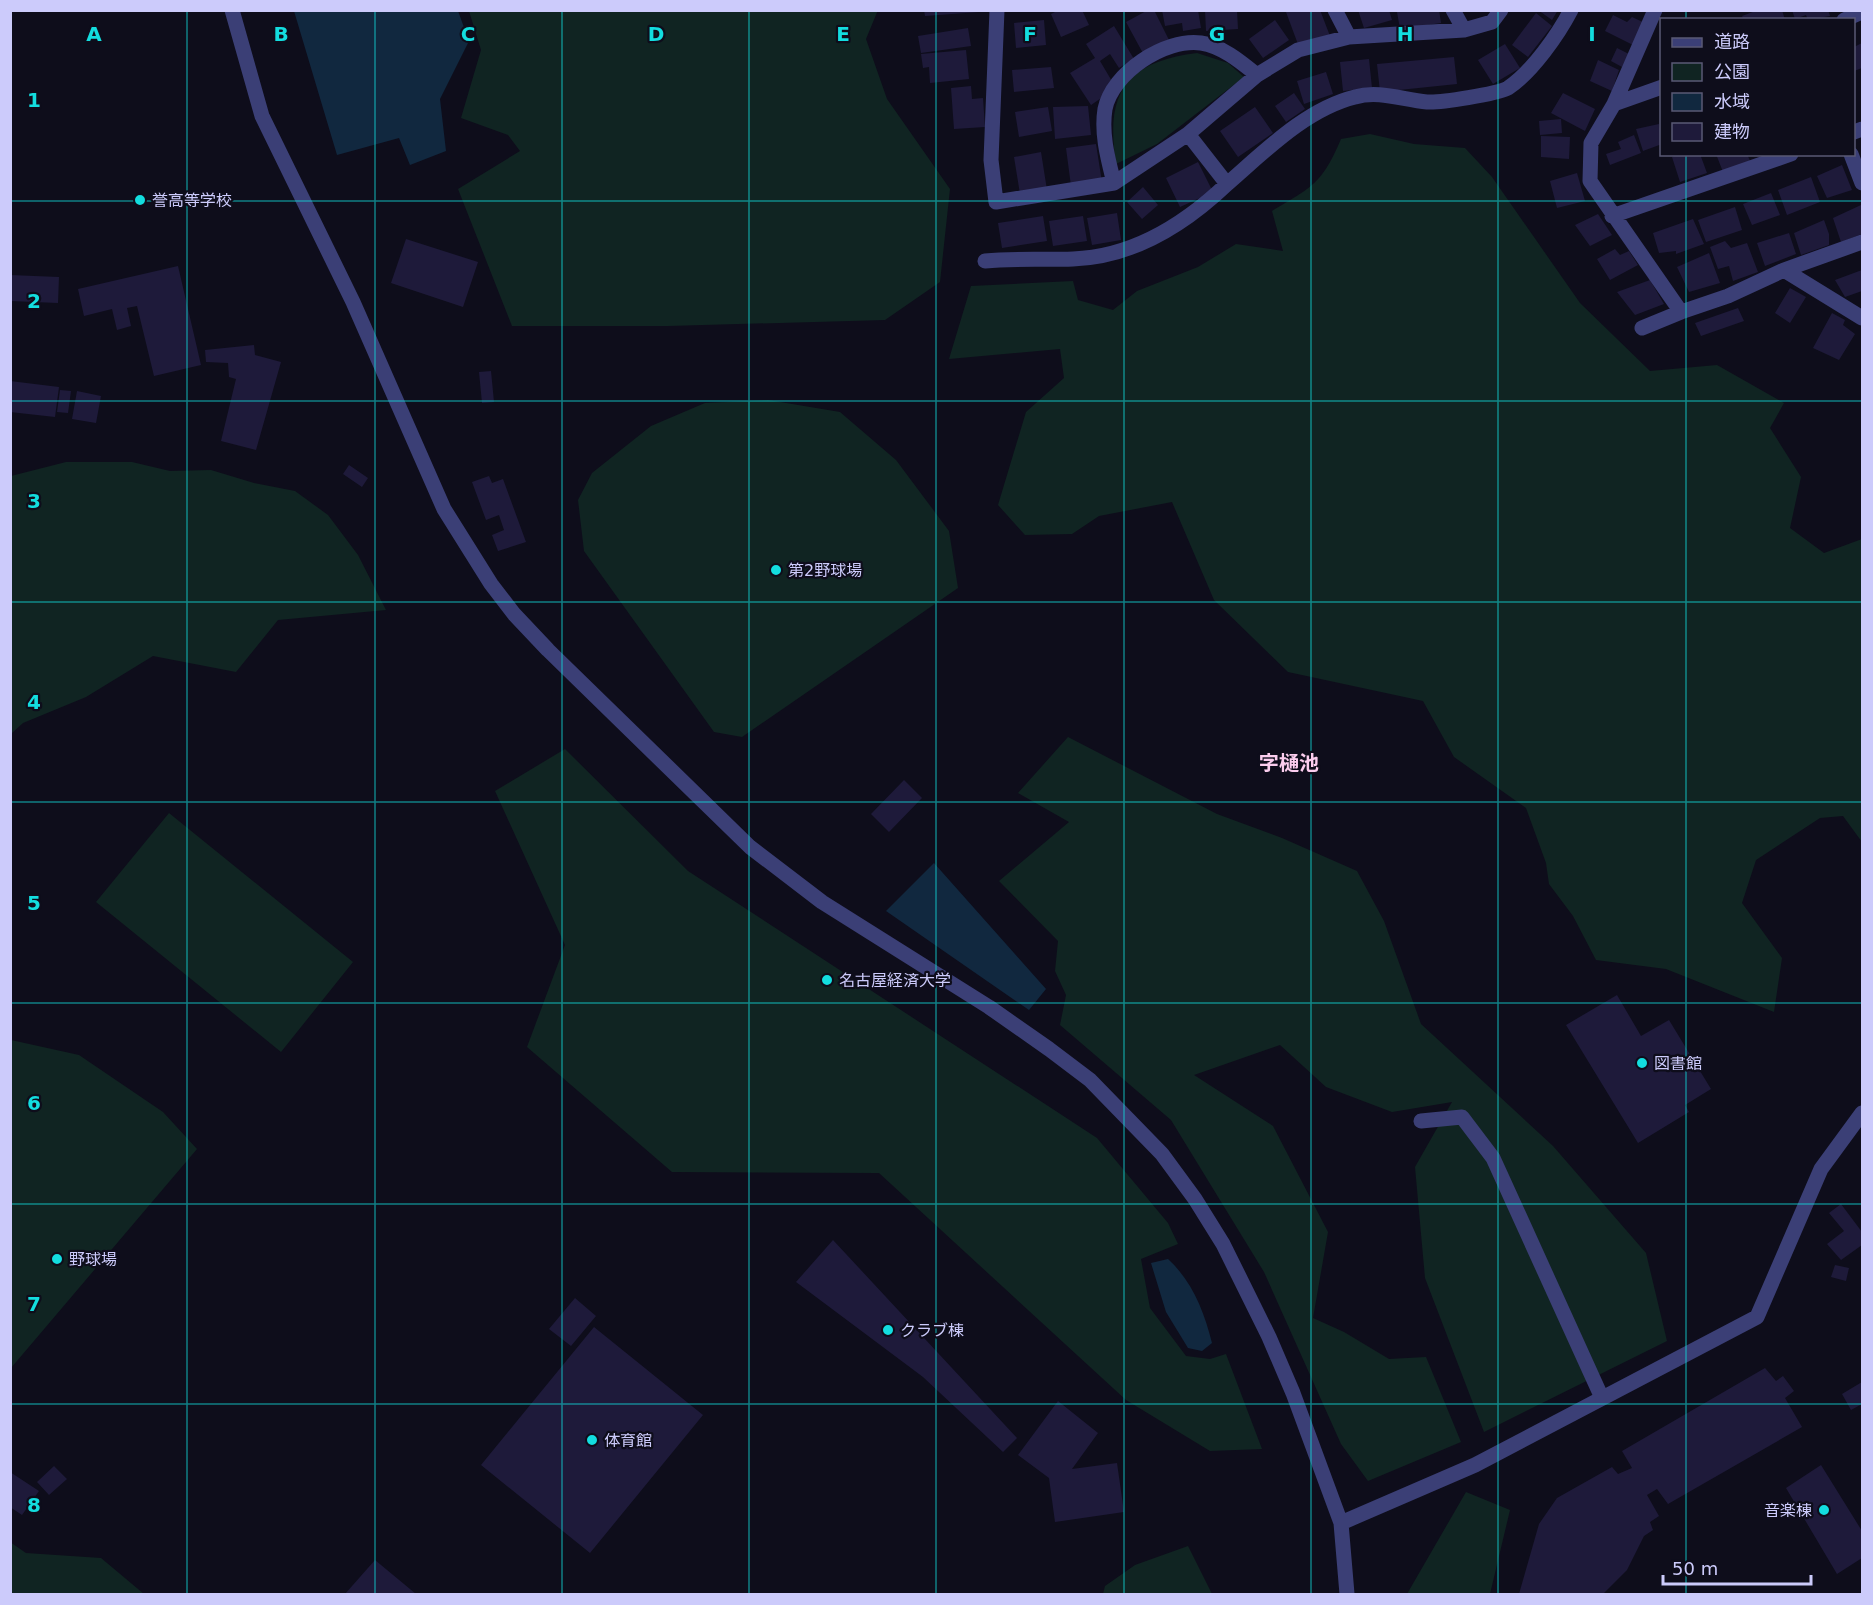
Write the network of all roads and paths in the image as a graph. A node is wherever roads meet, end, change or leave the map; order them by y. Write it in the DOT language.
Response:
graph roads {
  1 [pos="232,10"];
  2 [pos="997,10"];
  3 [pos="1335,10"];
  4 [pos="1453,10"];
  5 [pos="1501,10"];
  6 [pos="1571,10"];
  7 [pos="1655,10"];
  8 [pos="1863,12"];
  9 [pos="1849,18"];
  10 [pos="1464,30"];
  11 [pos="1349,37"];
  12 [pos="1257,75"];
  13 [pos="1660,88"];
  14 [pos="1614,104"];
  15 [pos="1188,134"];
  16 [pos="1785,156"];
  17 [pos="1852,156"];
  18 [pos="1114,183"];
  19 [pos="1863,183"];
  20 [pos="1227,184"];
  21 [pos="1612,216"];
  22 [pos="1863,242"];
  23 [pos="985,261"];
  24 [pos="1784,270"];
  25 [pos="1681,312"];
  26 [pos="1863,318"];
  27 [pos="1642,328"];
  28 [pos="1863,1113"];
  29 [pos="1421,1121"];
  30 [pos="1602,1398"];
  31 [pos="1341,1523"];
  32 [pos="1347,1594"];
  1 -- 31 [label="street"];
  2 -- 18 [label="street"];
  3 -- 11 [label="street"];
  4 -- 10 [label="street"];
  5 -- 10 [label="street"];
  6 -- 20 [label="street"];
  7 -- 14 [label="street"];
  8 -- 9 [label="street"];
  10 -- 11 [label="street"];
  11 -- 12 [label="street"];
  12 -- 15 [label="street"];
  12 -- 18 [label="street"];
  13 -- 14 [label="street"];
  14 -- 21 [label="street"];
  15 -- 18 [label="street"];
  15 -- 20 [label="street"];
  16 -- 21 [label="street"];
  17 -- 19 [label="street"];
  20 -- 23 [label="street"];
  21 -- 25 [label="street"];
  22 -- 24 [label="street"];
  24 -- 25 [label="street"];
  24 -- 26 [label="street"];
  25 -- 27 [label="street"];
  28 -- 30 [label="street"];
  29 -- 30 [label="street"];
  30 -- 31 [label="street"];
  31 -- 32 [label="street"];
}
